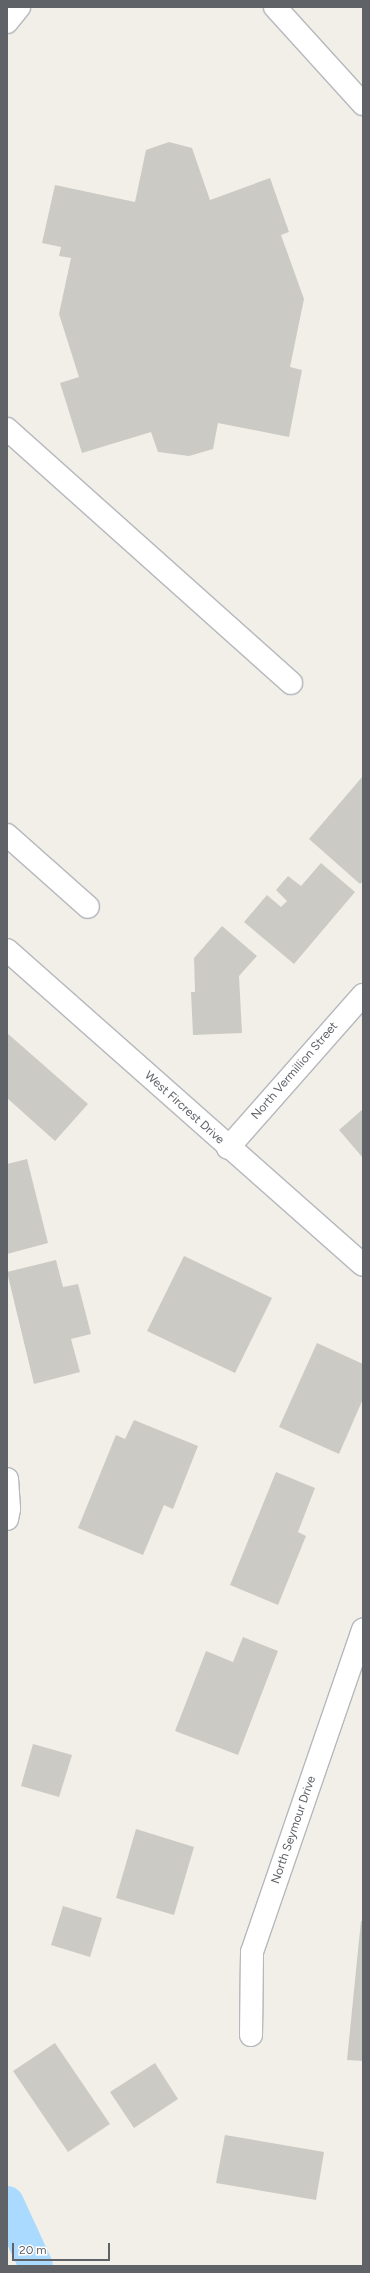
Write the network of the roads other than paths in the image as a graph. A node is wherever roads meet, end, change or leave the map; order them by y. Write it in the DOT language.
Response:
graph roads {
  1 [pos="19,7"];
  2 [pos="275,7"];
  3 [pos="7,22"];
  4 [pos="361,97"];
  5 [pos="7,429"];
  6 [pos="291,683"];
  7 [pos="7,835"];
  8 [pos="88,907"];
  9 [pos="7,950"];
  10 [pos="363,995"];
  11 [pos="228,1148"];
  12 [pos="363,1265"];
  13 [pos="7,1479"];
  14 [pos="7,1519"];
  15 [pos="363,1630"];
  16 [pos="251,2035"];
  1 -- 3 [label="street"];
  2 -- 4 [label="street"];
  5 -- 6 [label="street"];
  7 -- 8 [label="street"];
  9 -- 11 [label="street, West Fircrest Drive"];
  10 -- 11 [label="street, North Vermillion Street"];
  11 -- 12 [label="street, West Fircrest Drive"];
  13 -- 14 [label="street"];
  15 -- 16 [label="street, North Seymour Drive"];
}
